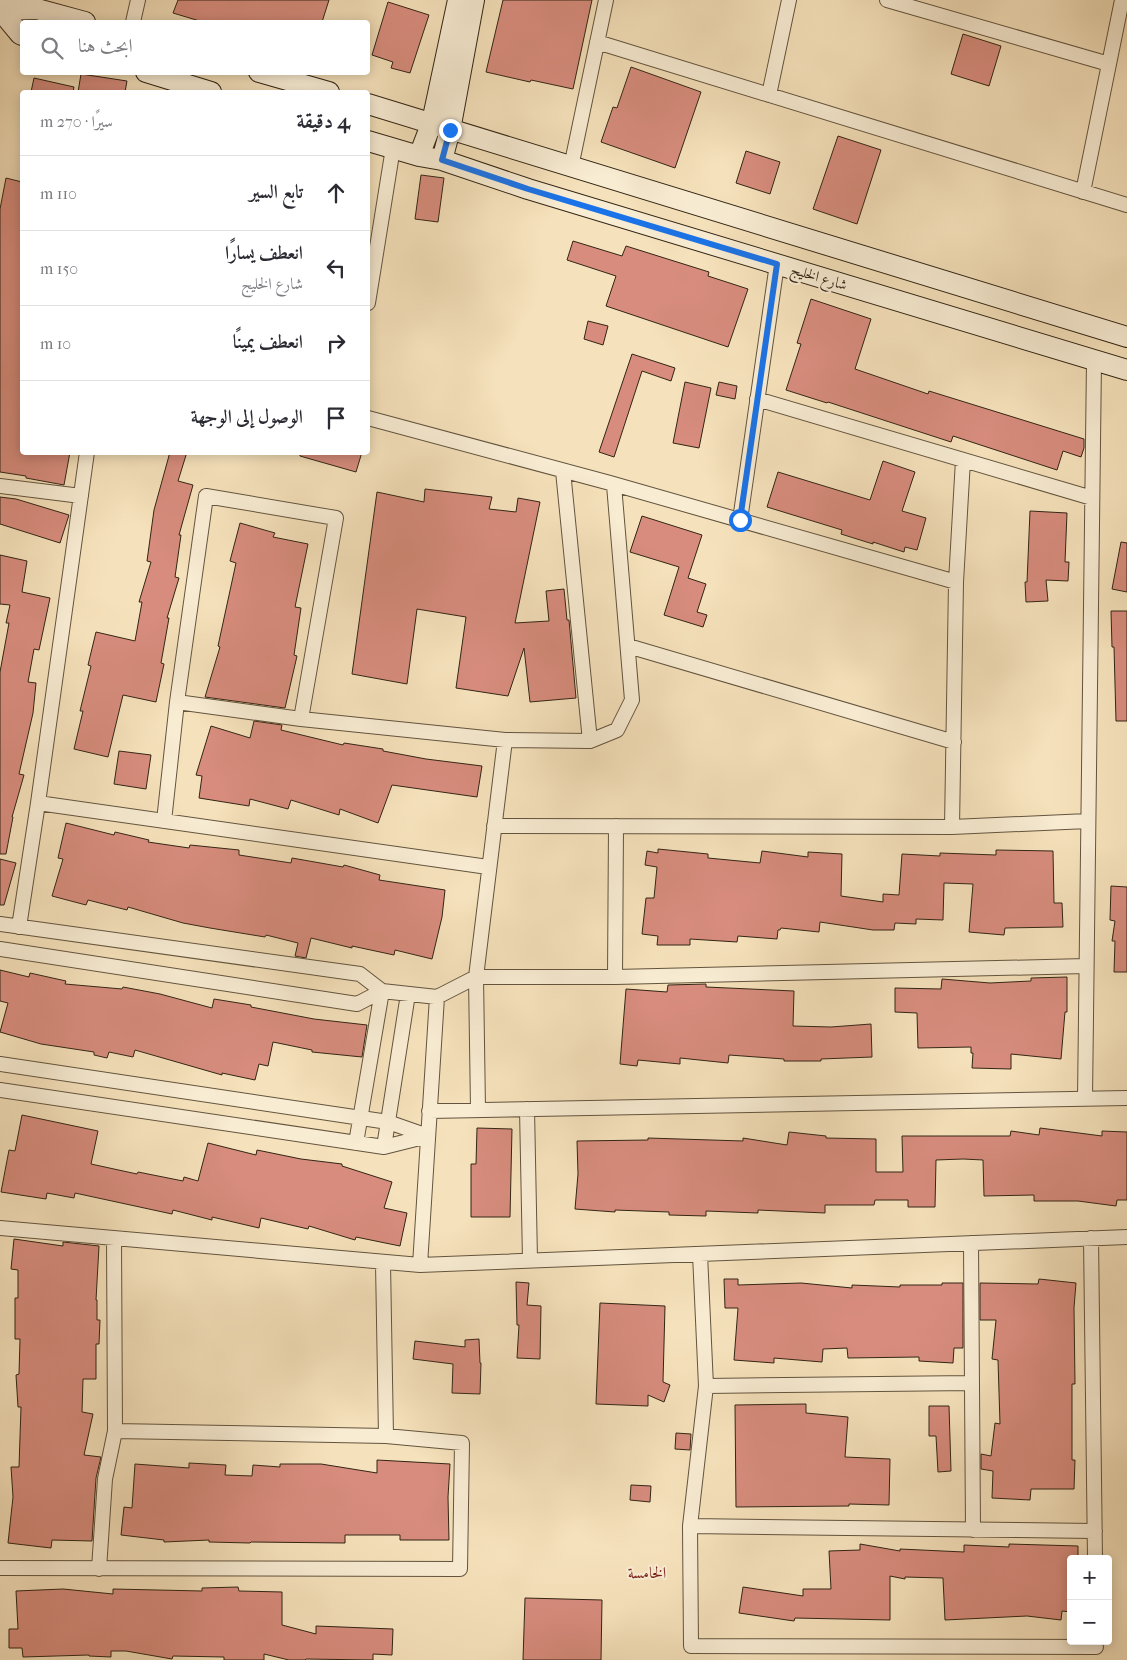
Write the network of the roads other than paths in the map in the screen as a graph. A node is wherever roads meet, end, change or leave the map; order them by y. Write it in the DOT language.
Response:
graph roads {
  1 [pos="138,0"];
  2 [pos="606,0"];
  3 [pos="789,0"];
  4 [pos="887,0"];
  5 [pos="1122,0"];
  6 [pos="459,1"];
  7 [pos="1,11"];
  8 [pos="78,20"];
  9 [pos="133,20"];
  10 [pos="20,34"];
  11 [pos="597,42"];
  12 [pos="1109,64"];
  13 [pos="156,75"];
  14 [pos="270,75"];
  15 [pos="204,90"];
  16 [pos="322,90"];
  17 [pos="769,96"];
  18 [pos="370,105"];
  19 [pos="432,122"];
  20 [pos="450,130"];
  21 [pos="370,142"];
  22 [pos="393,148"];
  23 [pos="419,156"];
  24 [pos="442,160"];
  25 [pos="571,167"];
  26 [pos="1083,192"];
  27 [pos="1127,205"];
  28 [pos="777,264"];
  29 [pos="370,275"];
  30 [pos="1127,337"];
  31 [pos="1094,360"];
  32 [pos="1127,370"];
  33 [pos="757,399"];
  34 [pos="370,419"];
  35 [pos="87,455"];
  36 [pos="963,460"];
  37 [pos="563,471"];
  38 [pos="614,485"];
  39 [pos="0,486"];
  40 [pos="81,496"];
  41 [pos="1092,498"];
  42 [pos="740,520"];
  43 [pos="956,582"];
  44 [pos="628,646"];
  45 [pos="178,702"];
  46 [pos="301,719"];
  47 [pos="505,740"];
  48 [pos="590,741"];
  49 [pos="954,742"];
  50 [pos="38,803"];
  51 [pos="164,821"];
  52 [pos="1088,822"];
  53 [pos="494,826"];
  54 [pos="616,826"];
  55 [pos="952,827"];
  56 [pos="488,867"];
  57 [pos="0,924"];
  58 [pos="19,927"];
  59 [pos="0,949"];
  60 [pos="1086,966"];
  61 [pos="476,977"];
  62 [pos="615,977"];
  63 [pos="382,992"];
  64 [pos="408,994"];
  65 [pos="437,997"];
  66 [pos="0,1064"];
  67 [pos="0,1090"];
  68 [pos="1127,1098"];
  69 [pos="1085,1099"];
  70 [pos="478,1109"];
  71 [pos="527,1109"];
  72 [pos="429,1111"];
  73 [pos="361,1118"];
  74 [pos="388,1122"];
  75 [pos="428,1136"];
  76 [pos="356,1143"];
  77 [pos="384,1148"];
  78 [pos="0,1228"];
  79 [pos="1127,1237"];
  80 [pos="114,1238"];
  81 [pos="1091,1238"];
  82 [pos="971,1243"];
  83 [pos="700,1254"];
  84 [pos="530,1260"];
  85 [pos="383,1262"];
  86 [pos="420,1265"];
  87 [pos="972,1383"];
  88 [pos="706,1386"];
  89 [pos="115,1431"];
  90 [pos="386,1436"];
  91 [pos="690,1526"];
  92 [pos="973,1530"];
  93 [pos="1094,1531"];
  94 [pos="1095,1555"];
  95 [pos="0,1568"];
  96 [pos="99,1569"];
  97 [pos="1096,1649"];
  1 -- 9 [label="street"];
  2 -- 11 [label="street"];
  3 -- 17 [label="street"];
  4 -- 12 [label="street"];
  5 -- 12 [label="street"];
  6 -- 19 [label="street"];
  6 -- 20 [label="street"];
  7 -- 8 [label="street"];
  7 -- 10 [label="street"];
  11 -- 17 [label="street"];
  11 -- 25 [label="street"];
  12 -- 26 [label="street"];
  13 -- 15 [label="street"];
  14 -- 16 [label="street"];
  17 -- 26 [label="street"];
  18 -- 19 [label="street"];
  19 -- 20 [label="street"];
  19 -- 23 [label="street"];
  20 -- 24 [label="street"];
  20 -- 25 [label="street"];
  21 -- 22 [label="street, شارع الخليج"];
  22 -- 23 [label="street, شارع الخليج"];
  22 -- 29 [label="street"];
  23 -- 24 [label="street, شارع الخليج"];
  24 -- 28 [label="street, شارع الخليج"];
  25 -- 30 [label="street"];
  26 -- 27 [label="street"];
  28 -- 31 [label="street, شارع الخليج"];
  28 -- 33 [label="street"];
  31 -- 32 [label="street, شارع الخليج"];
  31 -- 41 [label="street"];
  33 -- 36 [label="street"];
  33 -- 42 [label="street"];
  34 -- 37 [label="street"];
  35 -- 40 [label="street"];
  36 -- 41 [label="street"];
  36 -- 43 [label="street"];
  37 -- 38 [label="street"];
  37 -- 48 [label="street"];
  38 -- 42 [label="street"];
  38 -- 44 [label="street"];
  39 -- 40 [label="street"];
  40 -- 50 [label="street"];
  41 -- 52 [label="street"];
  42 -- 43 [label="street"];
  43 -- 49 [label="street"];
  44 -- 48 [label="street"];
  44 -- 49 [label="street"];
  45 -- 46 [label="street"];
  45 -- 46 [label="street"];
  45 -- 51 [label="street"];
  46 -- 47 [label="street"];
  47 -- 48 [label="street"];
  47 -- 53 [label="street"];
  49 -- 55 [label="street"];
  50 -- 51 [label="street"];
  50 -- 58 [label="street"];
  51 -- 56 [label="street"];
  52 -- 55 [label="street"];
  52 -- 60 [label="street"];
  53 -- 54 [label="street"];
  53 -- 56 [label="street"];
  54 -- 55 [label="street"];
  54 -- 62 [label="street"];
  56 -- 61 [label="street"];
  57 -- 58 [label="street"];
  58 -- 63 [label="street"];
  59 -- 63 [label="street"];
  60 -- 62 [label="street"];
  60 -- 69 [label="street"];
  61 -- 62 [label="street"];
  61 -- 65 [label="street"];
  61 -- 70 [label="street"];
  63 -- 64 [label="street"];
  63 -- 73 [label="street"];
  64 -- 65 [label="street"];
  64 -- 74 [label="street"];
  65 -- 72 [label="street"];
  66 -- 73 [label="street"];
  67 -- 76 [label="street"];
  68 -- 69 [label="street"];
  69 -- 71 [label="street"];
  70 -- 71 [label="street"];
  70 -- 72 [label="street"];
  71 -- 84 [label="street"];
  72 -- 75 [label="street"];
  73 -- 74 [label="street"];
  73 -- 76 [label="street"];
  74 -- 75 [label="street"];
  74 -- 77 [label="street"];
  75 -- 77 [label="street"];
  75 -- 86 [label="street"];
  76 -- 77 [label="street"];
  78 -- 80 [label="street"];
  79 -- 81 [label="street"];
  80 -- 85 [label="street"];
  80 -- 89 [label="street"];
  81 -- 82 [label="street"];
  81 -- 93 [label="street"];
  82 -- 83 [label="street"];
  82 -- 87 [label="street"];
  83 -- 84 [label="street"];
  83 -- 88 [label="street"];
  84 -- 86 [label="street"];
  85 -- 86 [label="street"];
  85 -- 90 [label="street"];
  87 -- 88 [label="street"];
  87 -- 92 [label="street"];
  88 -- 91 [label="street"];
  89 -- 90 [label="street"];
  89 -- 96 [label="street"];
  90 -- 96 [label="street"];
  91 -- 92 [label="street"];
  91 -- 97 [label="street"];
  92 -- 93 [label="street"];
  93 -- 94 [label="street"];
  95 -- 96 [label="street"];
}
